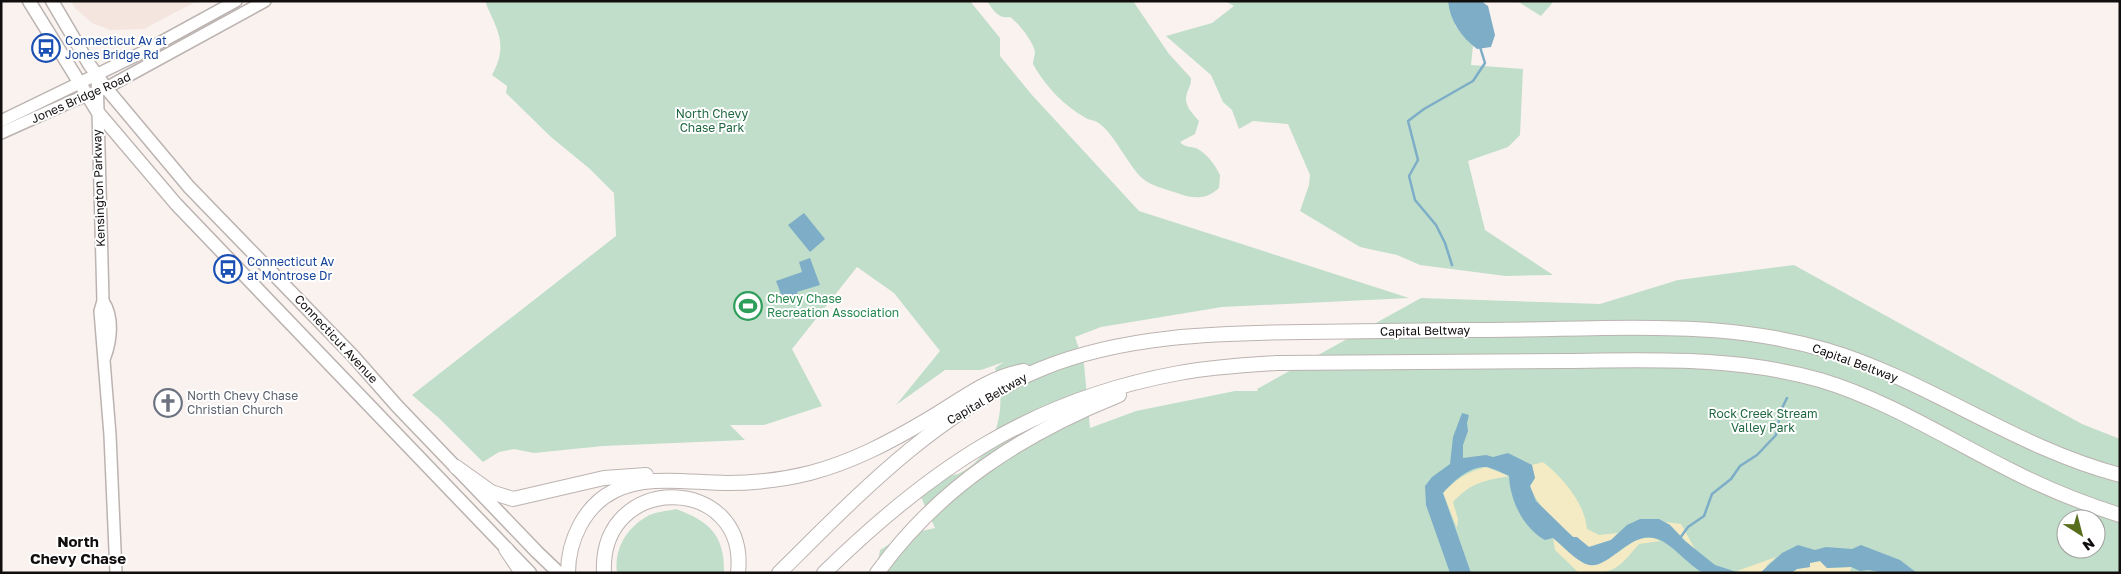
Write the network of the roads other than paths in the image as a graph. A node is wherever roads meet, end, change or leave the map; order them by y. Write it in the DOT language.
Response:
graph roads {
  1 [pos="29,1"];
  2 [pos="52,1"];
  3 [pos="236,1"];
  4 [pos="265,1"];
  5 [pos="97,74"];
  6 [pos="79,83"];
  7 [pos="97,92"];
  8 [pos="97,111"];
  9 [pos="1,121"];
  10 [pos="1,133"];
  11 [pos="1042,368"];
  12 [pos="1180,372"];
  13 [pos="456,467"];
  14 [pos="2120,475"];
  15 [pos="726,483"];
  16 [pos="2120,515"];
  17 [pos="506,549"];
  18 [pos="116,573"];
  19 [pos="522,573"];
  20 [pos="530,573"];
  21 [pos="559,573"];
  22 [pos="568,573"];
  23 [pos="604,573"];
  24 [pos="738,573"];
  25 [pos="779,573"];
  26 [pos="824,573"];
  27 [pos="877,573"];
  1 -- 6 [label="main road, Connecticut Avenue"];
  2 -- 5 [label="main road, Connecticut Avenue"];
  3 -- 5 [label="main road, Jones Bridge Road"];
  4 -- 7 [label="main road, Jones Bridge Road"];
  5 -- 6 [label="main road, Jones Bridge Road"];
  5 -- 7 [label="main road, Connecticut Avenue"];
  6 -- 7 [label="main road, Connecticut Avenue"];
  6 -- 9 [label="main road, Jones Bridge Road"];
  7 -- 8 [label="main road, Connecticut Avenue"];
  7 -- 10 [label="main road, Jones Bridge Road"];
  7 -- 13 [label="main road, Connecticut Avenue"];
  8 -- 17 [label="main road, Connecticut Avenue"];
  8 -- 18 [label="main road, Kensington Parkway"];
  11 -- 14 [label="highway, Capital Beltway"];
  11 -- 15 [label="highway"];
  11 -- 25 [label="highway, Capital Beltway"];
  12 -- 16 [label="highway"];
  12 -- 26 [label="highway"];
  12 -- 27 [label="highway"];
  13 -- 15 [label="highway"];
  13 -- 21 [label="main road, Connecticut Avenue"];
  15 -- 22 [label="highway"];
  17 -- 19 [label="highway"];
  17 -- 20 [label="main road, Connecticut Avenue"];
  23 -- 24 [label="highway"];
}
